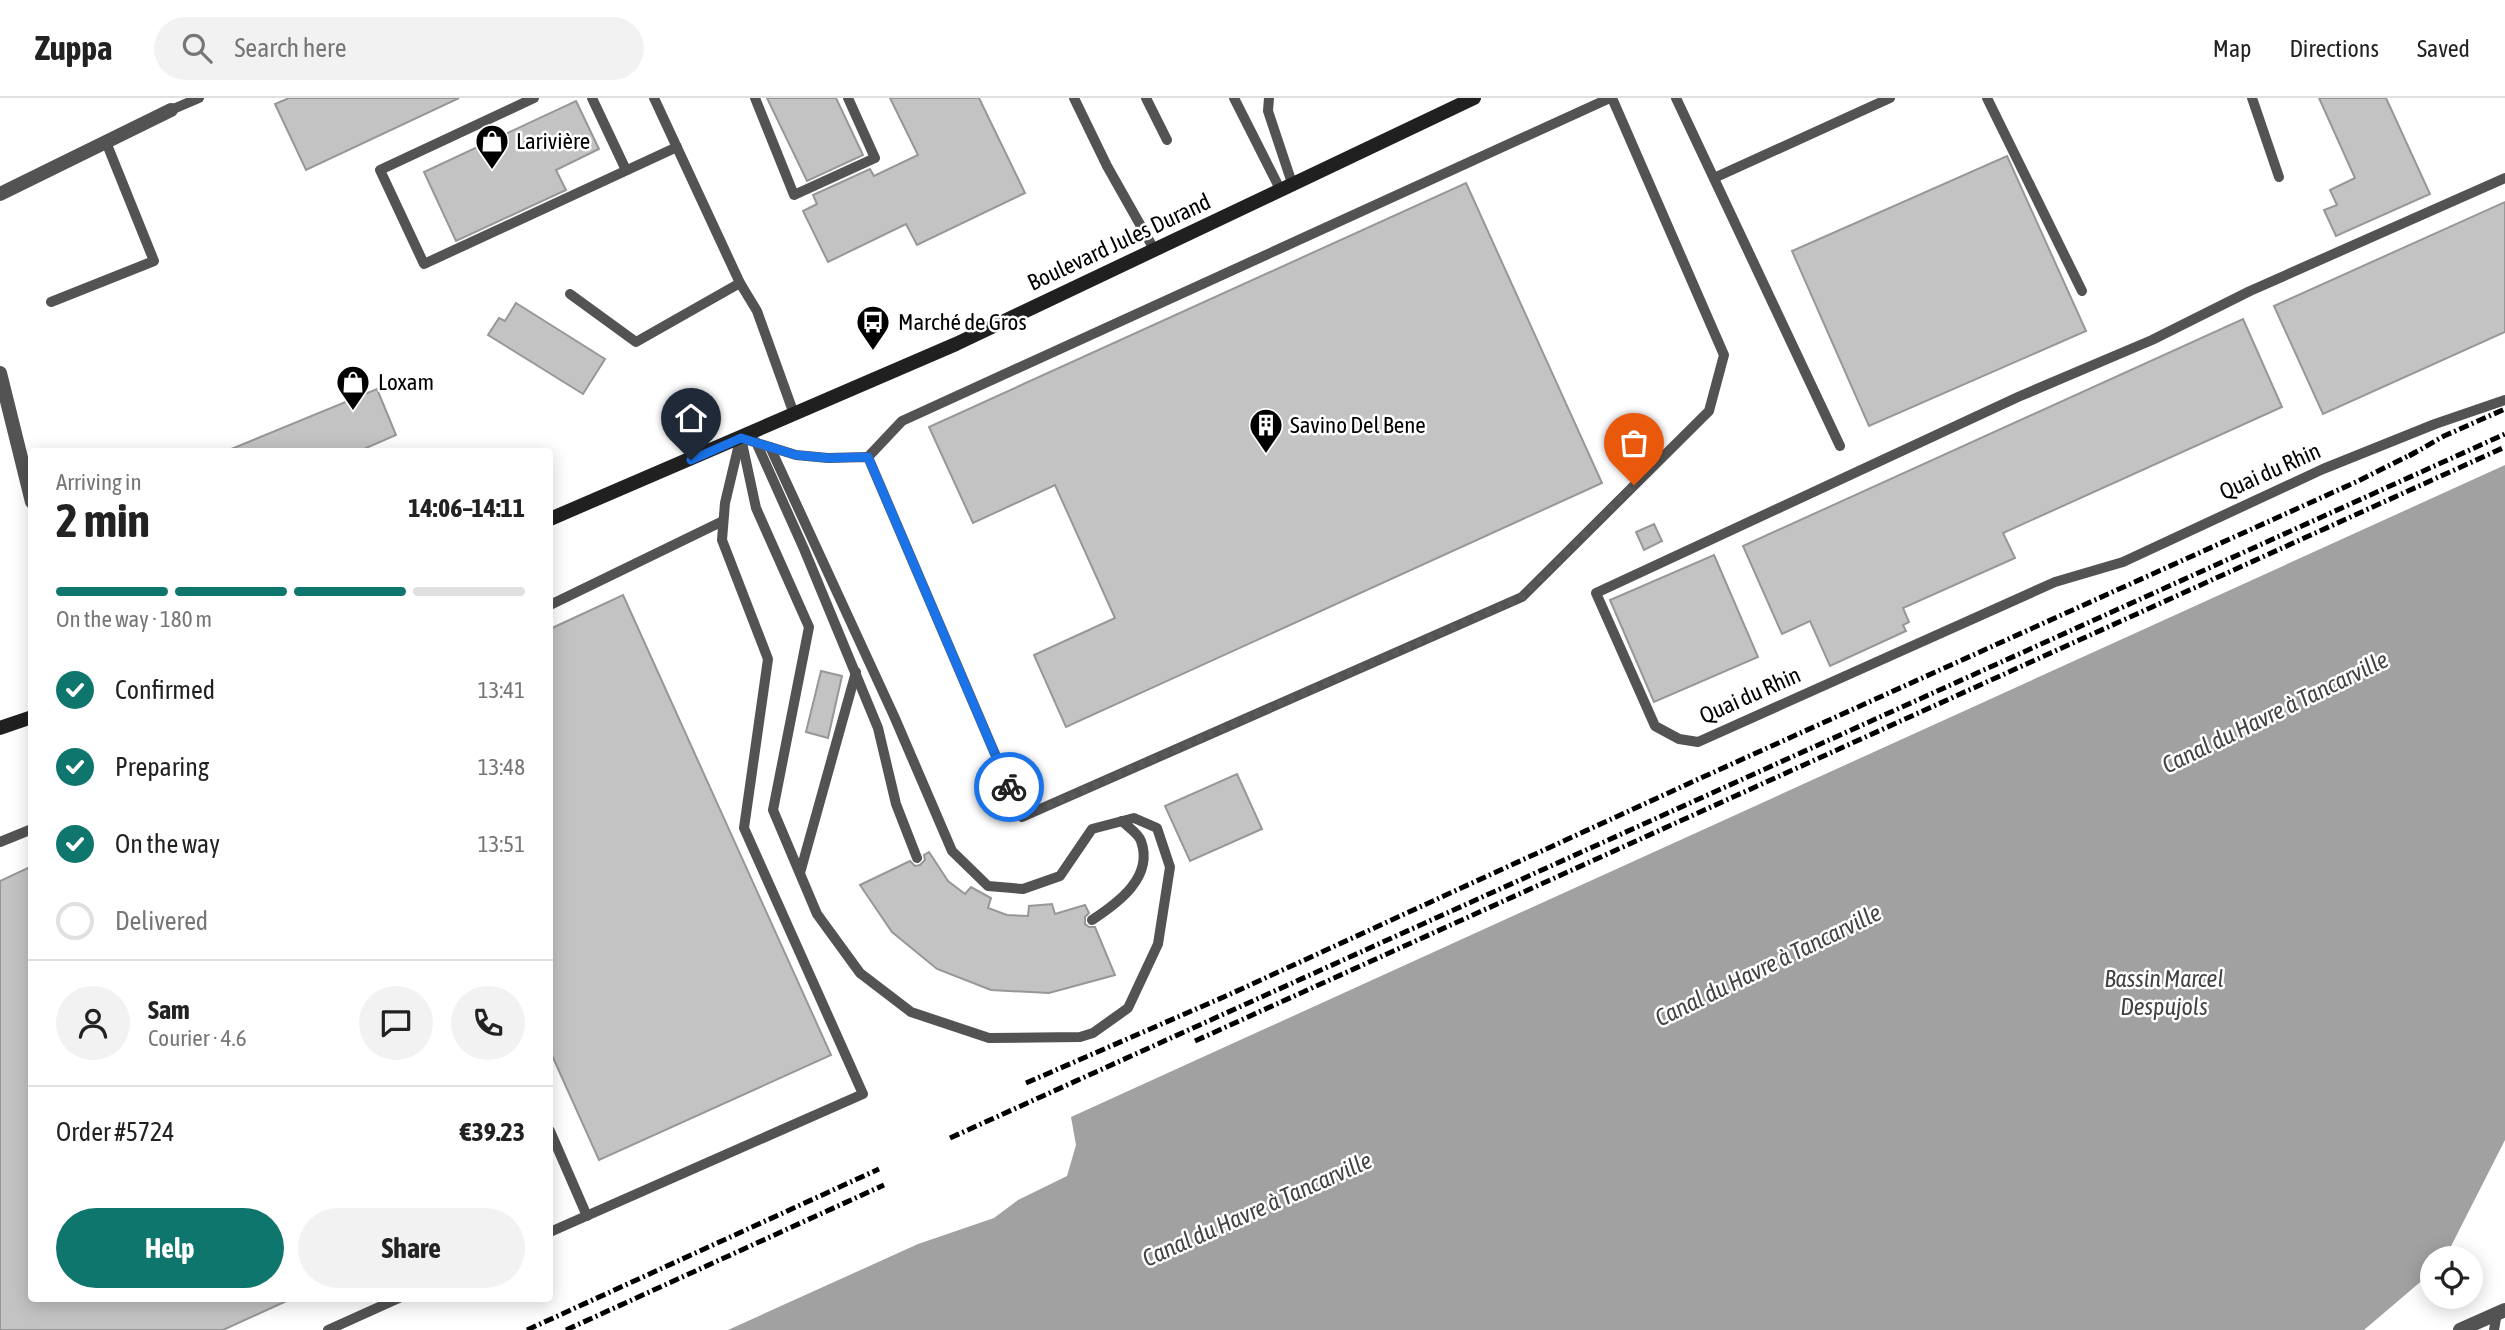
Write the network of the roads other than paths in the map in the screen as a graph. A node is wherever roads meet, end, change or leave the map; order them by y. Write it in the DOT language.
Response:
graph roads {
  1 [pos="199,98"];
  2 [pos="534,98"];
  3 [pos="592,98"];
  4 [pos="654,98"];
  5 [pos="755,98"];
  6 [pos="848,98"];
  7 [pos="1074,98"];
  8 [pos="1146,98"];
  9 [pos="1234,98"];
  10 [pos="1269,98"];
  11 [pos="1474,98"];
  12 [pos="1611,98"];
  13 [pos="1676,98"];
  14 [pos="1890,98"];
  15 [pos="1987,98"];
  16 [pos="2252,98"];
  17 [pos="171,110"];
  18 [pos="1167,140"];
  19 [pos="106,142"];
  20 [pos="677,147"];
  21 [pos="626,170"];
  22 [pos="2279,177"];
  23 [pos="1714,178"];
  24 [pos="2505,178"];
  25 [pos="1287,188"];
  26 [pos="0,194"];
  27 [pos="1155,251"];
  28 [pos="740,283"];
  29 [pos="2082,291"];
  30 [pos="570,294"];
  31 [pos="51,302"];
  32 [pos="0,373"];
  33 [pos="2505,400"];
  34 [pos="794,414"];
  35 [pos="741,438"];
  36 [pos="755,442"];
  37 [pos="1840,446"];
  38 [pos="770,447"];
  39 [pos="868,457"];
  40 [pos="28,486"];
  41 [pos="553,518"];
  42 [pos="723,521"];
  43 [pos="553,604"];
  44 [pos="856,672"];
  45 [pos="28,718"];
  46 [pos="0,728"];
  47 [pos="1122,821"];
  48 [pos="28,830"];
  49 [pos="0,842"];
  50 [pos="917,858"];
  51 [pos="800,873"];
  52 [pos="1092,920"];
  53 [pos="553,1138"];
  54 [pos="587,1216"];
  55 [pos="553,1231"];
  56 [pos="390,1302"];
  57 [pos="2501,1311"];
  58 [pos="328,1330"];
  59 [pos="2460,1330"];
  60 [pos="2494,1330"];
  1 -- 17 [label="lane"];
  2 -- 21 [label="lane"];
  3 -- 21 [label="lane"];
  4 -- 20 [label="lane"];
  5 -- 6 [label="lane"];
  7 -- 27 [label="lane"];
  8 -- 18 [label="lane"];
  9 -- 25 [label="lane"];
  10 -- 25 [label="lane"];
  11 -- 25 [label="main road, Boulevard Jules Durand"];
  12 -- 39 [label="lane"];
  12 -- 39 [label="lane"];
  13 -- 23 [label="lane"];
  14 -- 23 [label="lane"];
  15 -- 29 [label="lane"];
  16 -- 22 [label="lane"];
  17 -- 19 [label="street"];
  19 -- 26 [label="street"];
  19 -- 31 [label="lane"];
  20 -- 21 [label="lane"];
  20 -- 28 [label="lane"];
  23 -- 37 [label="lane"];
  24 -- 33 [label="lane, Quai du Rhin"];
  25 -- 27 [label="main road, Boulevard Jules Durand"];
  27 -- 34 [label="main road, Boulevard Jules Durand"];
  28 -- 30 [label="lane"];
  28 -- 34 [label="lane"];
  32 -- 40 [label="street"];
  34 -- 35 [label="main road, Boulevard Jules Durand"];
  35 -- 36 [label="lane"];
  35 -- 41 [label="main road, Boulevard Jules Durand"];
  35 -- 42 [label="lane"];
  35 -- 51 [label="lane"];
  36 -- 38 [label="lane"];
  36 -- 44 [label="lane"];
  38 -- 39 [label="lane"];
  38 -- 47 [label="lane"];
  42 -- 43 [label="lane"];
  42 -- 54 [label="lane"];
  44 -- 50 [label="lane"];
  44 -- 51 [label="lane"];
  45 -- 46 [label="main road"];
  47 -- 51 [label="lane"];
  47 -- 52 [label="lane"];
  48 -- 49 [label="lane"];
  53 -- 54 [label="lane"];
  54 -- 55 [label="lane"];
  56 -- 58 [label="lane"];
  57 -- 59 [label="street"];
  57 -- 60 [label="lane"];
}
